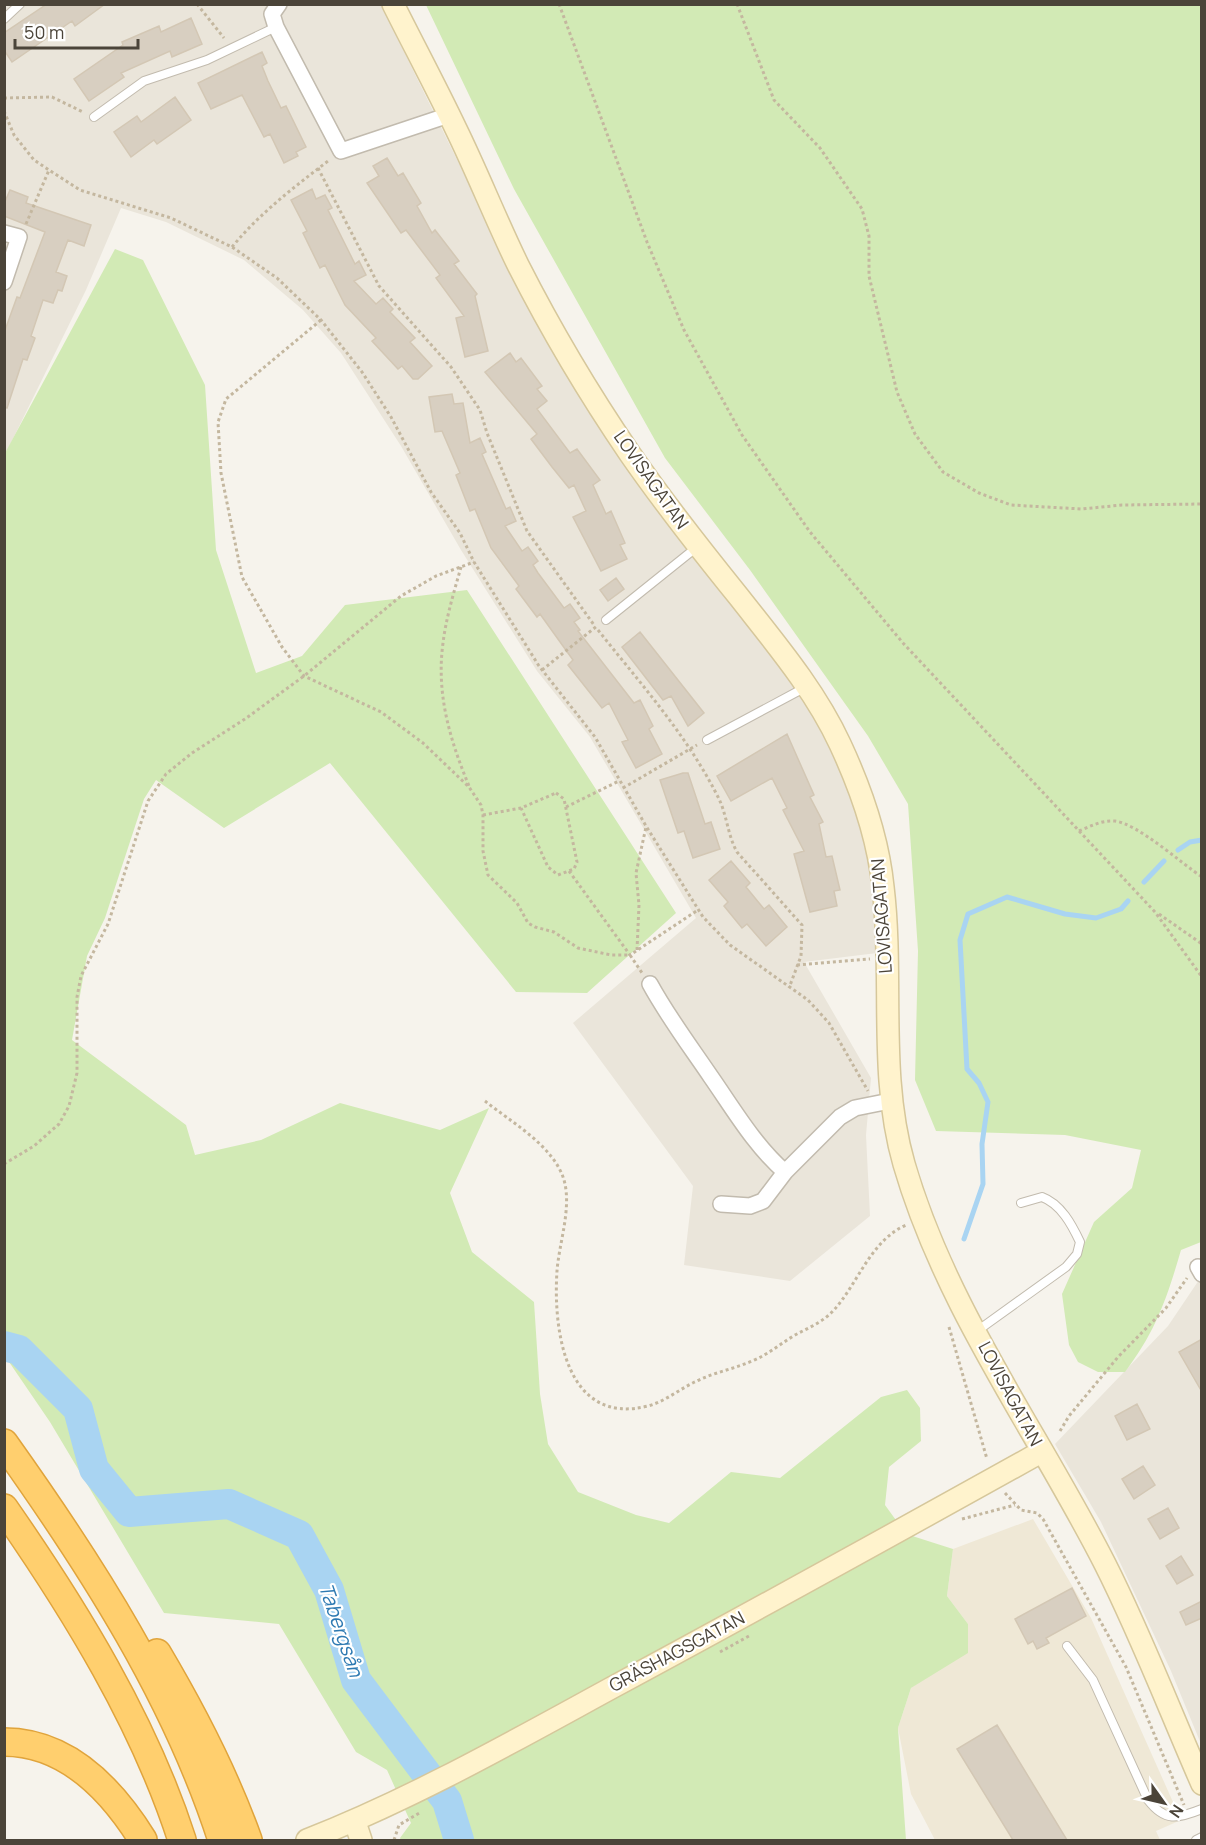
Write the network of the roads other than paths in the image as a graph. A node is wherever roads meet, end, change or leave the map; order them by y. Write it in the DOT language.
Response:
graph roads {
  1 [pos="20,4"];
  2 [pos="279,4"];
  3 [pos="393,4"];
  4 [pos="4,19"];
  5 [pos="276,27"];
  6 [pos="449,115"];
  7 [pos="93,117"];
  8 [pos="12,235"];
  9 [pos="4,282"];
  10 [pos="698,546"];
  11 [pos="606,620"];
  12 [pos="807,687"];
  13 [pos="706,740"];
  14 [pos="650,984"];
  15 [pos="882,1102"];
  16 [pos="785,1172"];
  17 [pos="1021,1203"];
  18 [pos="721,1204"];
  19 [pos="976,1331"];
  20 [pos="4,1443"];
  21 [pos="1041,1452"];
  22 [pos="29,1477"];
  23 [pos="4,1508"];
  24 [pos="1067,1646"];
  25 [pos="4,1742"];
  26 [pos="1202,1784"];
  27 [pos="1202,1809"];
  28 [pos="358,1831"];
  29 [pos="1202,1837"];
  30 [pos="143,1840"];
  31 [pos="182,1840"];
  32 [pos="222,1840"];
  33 [pos="248,1840"];
  34 [pos="307,1840"];
  35 [pos="1196,1840"];
  1 -- 4 [label="lane"];
  2 -- 5 [label="street"];
  3 -- 6 [label="street, LOVISAGATAN"];
  5 -- 6 [label="street"];
  5 -- 7 [label="lane"];
  6 -- 10 [label="street, LOVISAGATAN"];
  8 -- 9 [label="street"];
  10 -- 11 [label="lane"];
  10 -- 12 [label="street, LOVISAGATAN"];
  12 -- 13 [label="lane"];
  12 -- 15 [label="street, LOVISAGATAN"];
  14 -- 16 [label="street"];
  15 -- 16 [label="street"];
  15 -- 19 [label="street, LOVISAGATAN"];
  16 -- 18 [label="street"];
  17 -- 19 [label="lane"];
  19 -- 21 [label="street, LOVISAGATAN"];
  20 -- 22 [label="highway"];
  21 -- 26 [label="street, LOVISAGATAN"];
  21 -- 28 [label="street, GRÄSHAGSGATAN"];
  22 -- 32 [label="highway"];
  22 -- 33 [label="highway"];
  23 -- 31 [label="highway"];
  24 -- 27 [label="lane"];
  25 -- 30 [label="highway"];
  28 -- 34 [label="street, GRÄSHAGSGATAN"];
  29 -- 35 [label="lane"];
}
